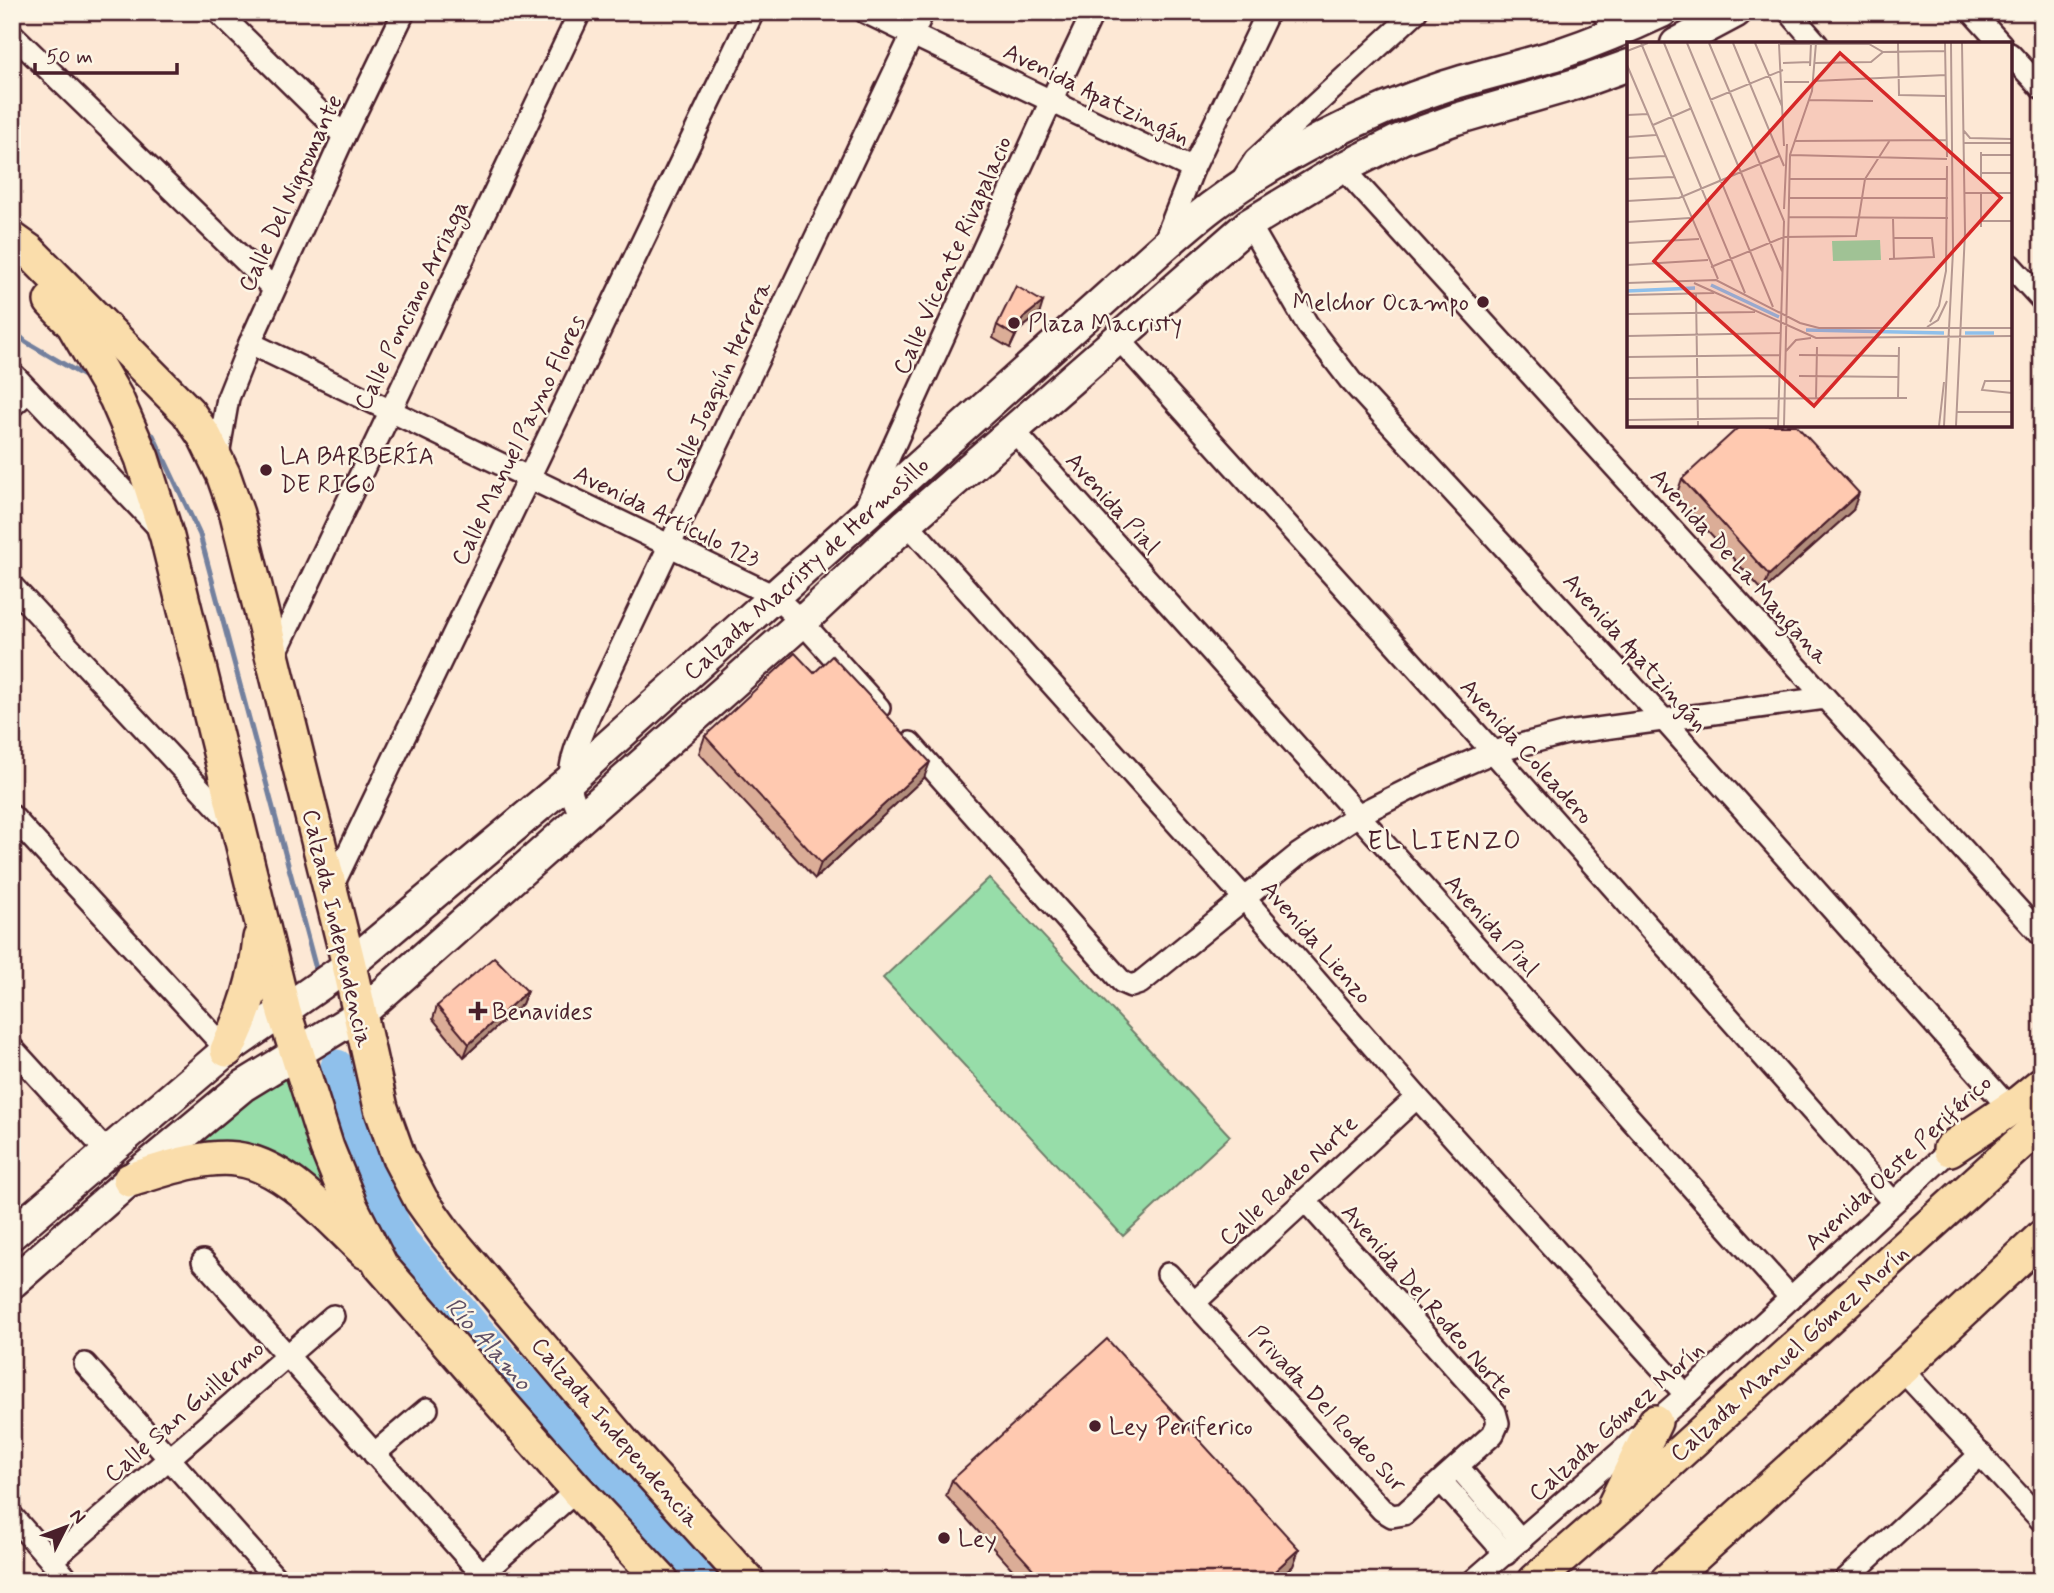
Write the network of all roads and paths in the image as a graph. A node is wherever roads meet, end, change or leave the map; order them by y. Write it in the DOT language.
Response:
graph roads {
  1 [pos="218,12"];
  2 [pos="404,12"];
  3 [pos="580,12"];
  4 [pos="753,12"];
  5 [pos="866,12"];
  6 [pos="923,12"];
  7 [pos="1093,12"];
  8 [pos="1268,12"];
  9 [pos="1416,12"];
  10 [pos="1662,12"];
  11 [pos="1736,12"];
  12 [pos="1789,12"];
  13 [pos="1972,12"];
  14 [pos="1611,22"];
  15 [pos="12,34"];
  16 [pos="912,34"];
  17 [pos="1680,42"];
  18 [pos="1815,42"];
  19 [pos="1999,42"];
  20 [pos="2012,56"];
  21 [pos="1627,66"];
  22 [pos="2042,89"];
  23 [pos="1051,101"];
  24 [pos="344,136"];
  25 [pos="1343,168"];
  26 [pos="1193,169"];
  27 [pos="1268,170"];
  28 [pos="1236,189"];
  29 [pos="1249,224"];
  30 [pos="12,239"];
  31 [pos="1162,248"];
  32 [pos="12,257"];
  33 [pos="2012,266"];
  34 [pos="273,288"];
  35 [pos="2042,300"];
  36 [pos="1118,338"];
  37 [pos="250,343"];
  38 [pos="12,373"];
  39 [pos="29,391"];
  40 [pos="228,398"];
  41 [pos="12,406"];
  42 [pos="390,410"];
  43 [pos="191,417"];
  44 [pos="1014,431"];
  45 [pos="217,462"];
  46 [pos="529,479"];
  47 [pos="860,520"];
  48 [pos="907,523"];
  49 [pos="167,537"];
  50 [pos="669,547"];
  51 [pos="12,586"];
  52 [pos="774,596"];
  53 [pos="802,621"];
  54 [pos="273,659"];
  55 [pos="1825,698"];
  56 [pos="1664,720"];
  57 [pos="1493,752"];
  58 [pos="570,779"];
  59 [pos="1358,815"];
  60 [pos="12,817"];
  61 [pos="581,817"];
  62 [pos="241,833"];
  63 [pos="330,891"];
  64 [pos="1244,898"];
  65 [pos="262,918"];
  66 [pos="2042,936"];
  67 [pos="349,965"];
  68 [pos="284,1012"];
  69 [pos="359,1014"];
  70 [pos="12,1048"];
  71 [pos="227,1050"];
  72 [pos="296,1054"];
  73 [pos="2042,1066"];
  74 [pos="2042,1084"];
  75 [pos="1417,1097"];
  76 [pos="2003,1101"];
  77 [pos="2042,1123"];
  78 [pos="1950,1149"];
  79 [pos="107,1152"];
  80 [pos="130,1180"];
  81 [pos="1305,1200"];
  82 [pos="1893,1202"];
  83 [pos="12,1234"];
  84 [pos="2042,1237"];
  85 [pos="203,1261"];
  86 [pos="381,1266"];
  87 [pos="1168,1274"];
  88 [pos="12,1283"];
  89 [pos="1791,1298"];
  90 [pos="1195,1302"];
  91 [pos="333,1316"];
  92 [pos="288,1356"];
  93 [pos="85,1364"];
  94 [pos="1901,1369"];
  95 [pos="1686,1395"];
  96 [pos="427,1409"];
  97 [pos="1656,1422"];
  98 [pos="374,1454"];
  99 [pos="1981,1454"];
  100 [pos="169,1458"];
  101 [pos="1458,1467"];
  102 [pos="1442,1482"];
  103 [pos="577,1490"];
  104 [pos="1611,1514"];
  105 [pos="12,1516"];
  106 [pos="2042,1521"];
  107 [pos="1513,1547"];
  108 [pos="51,1561"];
  109 [pos="485,1577"];
  110 [pos="69,1581"];
  111 [pos="278,1581"];
  112 [pos="663,1581"];
  113 [pos="748,1581"];
  114 [pos="1473,1581"];
  115 [pos="1535,1581"];
  116 [pos="1667,1581"];
  117 [pos="1844,1581"];
  1 -- 24 [label="street"];
  2 -- 24 [label="street, Calle Del Nigromante"];
  3 -- 42 [label="street, Calle Ponciano Arriaga"];
  4 -- 46 [label="street, Calle Manuel Payno Flores"];
  5 -- 16 [label="street, Avenida Apatzingán"];
  6 -- 16 [label="street, Calle Joaquín Herrera"];
  7 -- 23 [label="street, Calle Vicente Rivapalacio"];
  8 -- 26 [label="street"];
  9 -- 28 [label="street"];
  10 -- 14 [label="main road, Calzada Macristy de Hermosillo"];
  11 -- 17 [label="main road"];
  12 -- 18 [label="street"];
  13 -- 19 [label="street"];
  14 -- 27 [label="main road, Calzada Macristy de Hermosillo"];
  15 -- 34 [label="street"];
  16 -- 23 [label="street, Avenida Apatzingán"];
  16 -- 50 [label="street, Calle Joaquín Herrera"];
  20 -- 22 [label="street"];
  21 -- 25 [label="main road, Calzada Macristy de Hermosillo"];
  23 -- 26 [label="street, Avenida Apatzingán"];
  23 -- 47 [label="street, Calle Vicente Rivapalacio"];
  24 -- 34 [label="street, Calle Del Nigromante"];
  25 -- 29 [label="main road, Calzada Macristy de Hermosillo"];
  25 -- 55 [label="street, Avenida De La Mangana"];
  26 -- 31 [label="street"];
  27 -- 28 [label="main road, Calzada Macristy de Hermosillo"];
  27 -- 29 [label="main road"];
  28 -- 31 [label="main road, Calzada Macristy de Hermosillo"];
  29 -- 36 [label="main road, Calzada Macristy de Hermosillo"];
  29 -- 56 [label="street, Avenida Apatzingán"];
  30 -- 43 [label="main road, Calzada Independencia"];
  31 -- 47 [label="main road, Calzada Macristy de Hermosillo"];
  32 -- 49 [label="main road"];
  33 -- 35 [label="street"];
  34 -- 37 [label="street, Calle Del Nigromante"];
  36 -- 44 [label="main road, Calzada Macristy de Hermosillo"];
  36 -- 57 [label="street, Avenida Coleadero"];
  37 -- 40 [label="street, Calle Del Nigromante"];
  37 -- 42 [label="street, Avenida Artículo 123"];
  38 -- 39 [label="street"];
  39 -- 41 [label="street"];
  39 -- 49 [label="street"];
  40 -- 43 [label="street"];
  40 -- 45 [label="street, Calle Del Nigromante"];
  42 -- 46 [label="street, Avenida Artículo 123"];
  42 -- 54 [label="street, Calle Ponciano Arriaga"];
  43 -- 45 [label="main road, Calzada Independencia"];
  44 -- 48 [label="main road, Calzada Macristy de Hermosillo"];
  44 -- 59 [label="street, Avenida Pial"];
  45 -- 54 [label="main road, Calzada Independencia"];
  46 -- 50 [label="street, Avenida Artículo 123"];
  46 -- 63 [label="street, Calle Manuel Payno Flores"];
  47 -- 52 [label="main road, Calzada Macristy de Hermosillo"];
  48 -- 53 [label="main road, Calzada Macristy de Hermosillo"];
  48 -- 64 [label="street, Avenida Lienzo"];
  49 -- 62 [label="main road"];
  50 -- 52 [label="street, Avenida Artículo 123"];
  50 -- 58 [label="street, Calle Joaquín Herrera"];
  51 -- 62 [label="street"];
  52 -- 53 [label="street, Avenida Artículo 123"];
  52 -- 58 [label="main road, Calzada Macristy de Hermosillo"];
  53 -- 61 [label="main road, Calzada Macristy de Hermosillo"];
  53 -- 64 [label="street, Avenida Artículo 123"];
  54 -- 63 [label="main road, Calzada Independencia"];
  55 -- 56 [label="street"];
  55 -- 66 [label="street, Avenida De La Mangana"];
  56 -- 57 [label="street"];
  56 -- 76 [label="street, Avenida Apatzingán"];
  57 -- 59 [label="street"];
  57 -- 82 [label="street, Avenida Coleadero"];
  58 -- 61 [label="street, Calle Joaquín Herrera"];
  58 -- 67 [label="main road, Calzada Macristy de Hermosillo"];
  59 -- 64 [label="street"];
  59 -- 89 [label="street, Avenida Pial"];
  60 -- 71 [label="street"];
  61 -- 69 [label="main road, Calzada Macristy de Hermosillo"];
  62 -- 65 [label="main road"];
  63 -- 67 [label="main road, Calzada Independencia"];
  64 -- 75 [label="street, Avenida Lienzo"];
  65 -- 68 [label="main road"];
  65 -- 71 [label="main road"];
  67 -- 68 [label="main road, Calzada Macristy de Hermosillo"];
  67 -- 69 [label="main road, Calzada Independencia"];
  68 -- 71 [label="main road, Calzada Macristy de Hermosillo"];
  68 -- 72 [label="main road"];
  69 -- 72 [label="main road, Calzada Macristy de Hermosillo"];
  69 -- 113 [label="main road, Calzada Independencia"];
  70 -- 79 [label="street"];
  71 -- 79 [label="main road, Calzada Macristy de Hermosillo"];
  72 -- 80 [label="main road, Calzada Macristy de Hermosillo"];
  72 -- 86 [label="main road"];
  73 -- 76 [label="street, Avenida Oeste Periférico"];
  74 -- 78 [label="main road"];
  75 -- 81 [label="street, Calle Rodeo Norte"];
  75 -- 95 [label="street, Avenida Lienzo"];
  76 -- 78 [label="street, Avenida Oeste Periférico"];
  77 -- 104 [label="main road, Calzada Manuel Gómez Morín"];
  78 -- 82 [label="street, Avenida Oeste Periférico"];
  79 -- 83 [label="main road, Calzada Macristy de Hermosillo"];
  80 -- 86 [label="main road"];
  80 -- 88 [label="main road, Calzada Macristy de Hermosillo"];
  81 -- 90 [label="street, Calle Rodeo Norte"];
  81 -- 101 [label="street, Avenida Del Rodeo Norte"];
  82 -- 89 [label="street, Avenida Oeste Periférico"];
  84 -- 94 [label="main road"];
  85 -- 92 [label="street"];
  86 -- 103 [label="main road"];
  87 -- 90 [label="street, Privada Del Rodeo Sur"];
  89 -- 95 [label="street, Calzada Gómez Morín"];
  90 -- 102 [label="street, Privada Del Rodeo Sur"];
  91 -- 92 [label="street, Calle San Guillermo"];
  92 -- 98 [label="street"];
  92 -- 100 [label="street, Calle San Guillermo"];
  93 -- 100 [label="street"];
  94 -- 99 [label="street"];
  94 -- 116 [label="main road"];
  95 -- 97 [label="street, Calzada Gómez Morín"];
  96 -- 98 [label="street"];
  97 -- 104 [label="main road"];
  97 -- 107 [label="street, Calzada Gómez Morín"];
  98 -- 109 [label="street"];
  99 -- 106 [label="street"];
  99 -- 117 [label="street"];
  100 -- 108 [label="street, Calle San Guillermo"];
  100 -- 111 [label="street"];
  101 -- 102 [label="street, Privada Del Rodeo Sur"];
  101 -- 107 [label="street"];
  102 -- 107 [label="street"];
  103 -- 109 [label="street"];
  103 -- 112 [label="main road"];
  104 -- 115 [label="main road, Calzada Manuel Gómez Morín"];
  105 -- 108 [label="street"];
  107 -- 114 [label="street, Calzada Gómez Morín"];
  108 -- 110 [label="street"];
}
